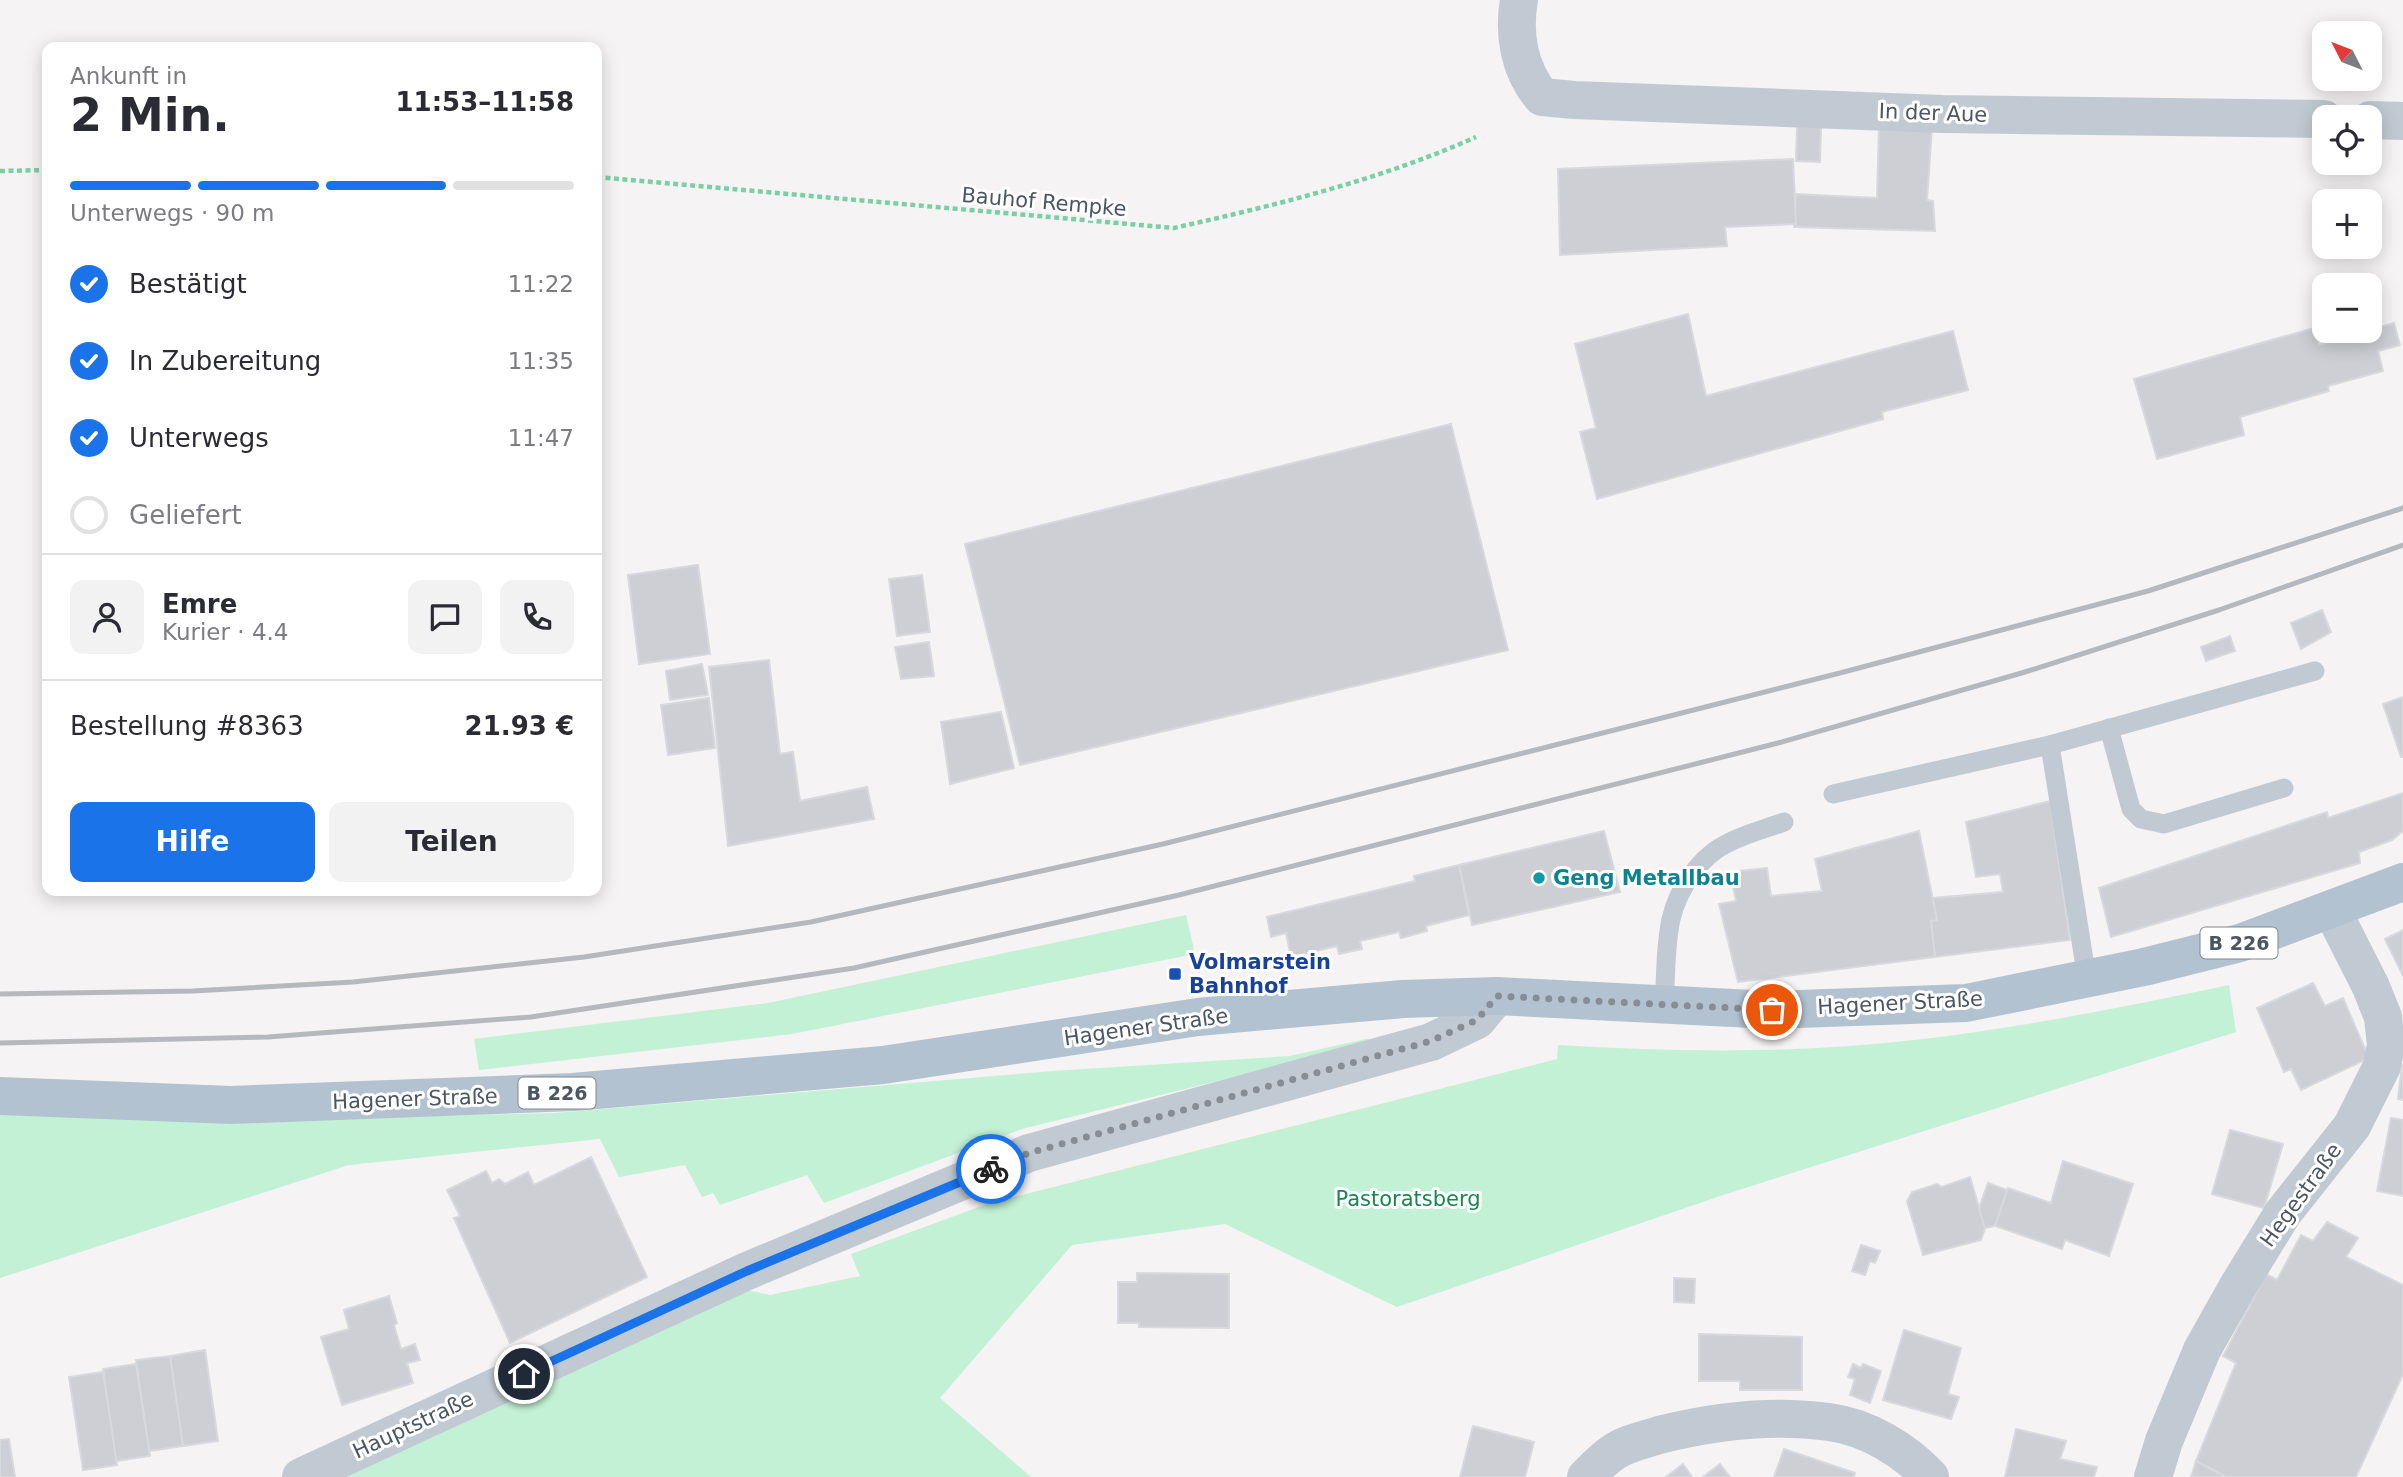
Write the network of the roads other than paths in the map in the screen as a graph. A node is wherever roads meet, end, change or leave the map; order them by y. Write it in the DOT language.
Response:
graph roads {
  1 [pos="1519,0"];
  2 [pos="2312,119"];
  3 [pos="2382,120"];
  4 [pos="2403,121"];
  5 [pos="2315,671"];
  6 [pos="2109,728"];
  7 [pos="2050,745"];
  8 [pos="2284,788"];
  9 [pos="1833,794"];
  10 [pos="1784,822"];
  11 [pos="2403,882"];
  12 [pos="2332,910"];
  13 [pos="2087,979"];
  14 [pos="1497,996"];
  15 [pos="1664,1005"];
  16 [pos="0,1096"];
  17 [pos="301,1477"];
  18 [pos="1586,1477"];
  19 [pos="1930,1477"];
  20 [pos="2152,1477"];
  1 -- 2 [label="street, In der Aue"];
  3 -- 4 [label="street"];
  5 -- 6 [label="lane"];
  6 -- 7 [label="lane"];
  6 -- 8 [label="lane"];
  7 -- 9 [label="lane"];
  7 -- 13 [label="lane"];
  10 -- 15 [label="lane"];
  11 -- 12 [label="main road, Hagener Straße / B 226"];
  12 -- 13 [label="main road, Hagener Straße / B 226"];
  12 -- 20 [label="street, Hegestraße"];
  13 -- 15 [label="main road, Hagener Straße / B 226"];
  14 -- 15 [label="main road, Hagener Straße / B 226"];
  14 -- 16 [label="main road, Hagener Straße / B 226"];
  14 -- 17 [label="street, Hauptstraße"];
  18 -- 19 [label="street"];
}
